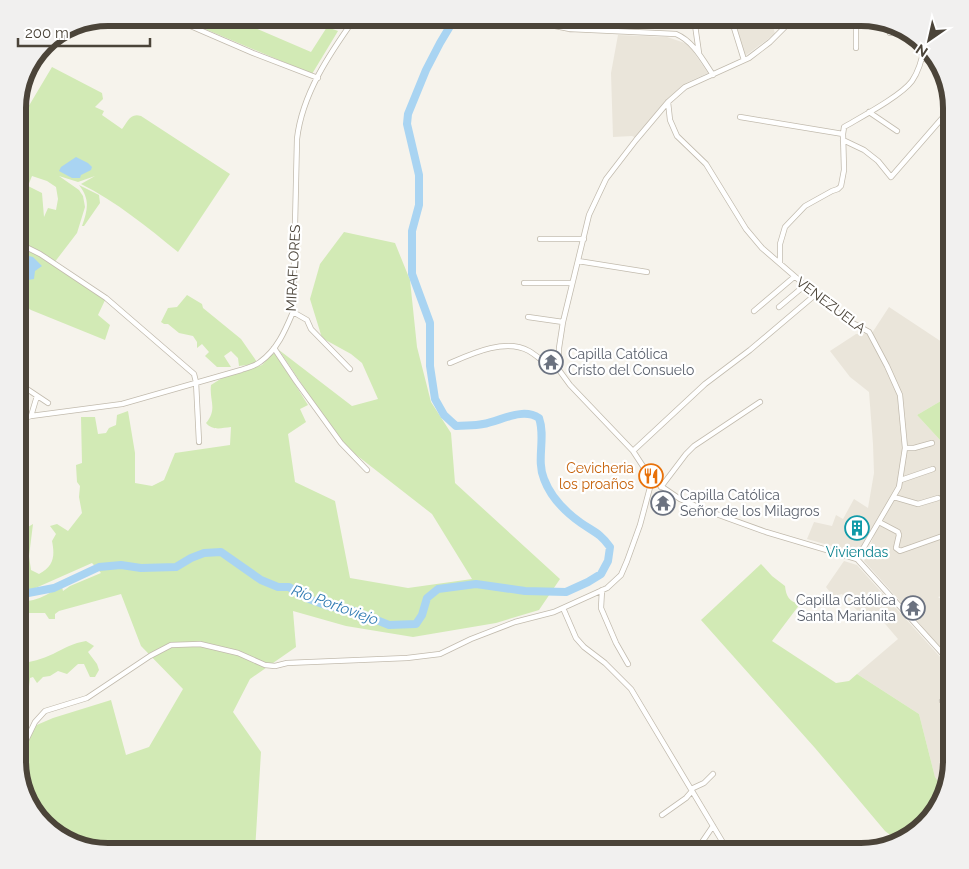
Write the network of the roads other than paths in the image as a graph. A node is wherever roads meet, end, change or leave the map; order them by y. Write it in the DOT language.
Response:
graph roads {
  1 [pos="191,26"];
  2 [pos="350,26"];
  3 [pos="555,26"];
  4 [pos="568,26"];
  5 [pos="695,26"];
  6 [pos="733,26"];
  7 [pos="785,26"];
  8 [pos="856,26"];
  9 [pos="570,29"];
  10 [pos="856,48"];
  11 [pos="699,53"];
  12 [pos="744,60"];
  13 [pos="919,65"];
  14 [pos="713,75"];
  15 [pos="318,78"];
  16 [pos="668,102"];
  17 [pos="870,112"];
  18 [pos="740,117"];
  19 [pos="943,118"];
  20 [pos="897,131"];
  21 [pos="843,134"];
  22 [pos="843,140"];
  23 [pos="540,239"];
  24 [pos="584,239"];
  25 [pos="26,247"];
  26 [pos="578,261"];
  27 [pos="780,263"];
  28 [pos="647,272"];
  29 [pos="794,277"];
  30 [pos="572,282"];
  31 [pos="524,283"];
  32 [pos="804,286"];
  33 [pos="815,295"];
  34 [pos="779,307"];
  35 [pos="754,310"];
  36 [pos="293,312"];
  37 [pos="528,317"];
  38 [pos="563,322"];
  39 [pos="274,348"];
  40 [pos="450,363"];
  41 [pos="350,369"];
  42 [pos="559,370"];
  43 [pos="196,382"];
  44 [pos="26,388"];
  45 [pos="37,396"];
  46 [pos="760,402"];
  47 [pos="48,403"];
  48 [pos="31,416"];
  49 [pos="26,418"];
  50 [pos="199,442"];
  51 [pos="932,443"];
  52 [pos="905,448"];
  53 [pos="633,451"];
  54 [pos="933,469"];
  55 [pos="367,470"];
  56 [pos="652,480"];
  57 [pos="901,480"];
  58 [pos="661,487"];
  59 [pos="894,498"];
  60 [pos="938,498"];
  61 [pos="879,522"];
  62 [pos="943,536"];
  63 [pos="858,559"];
  64 [pos="602,590"];
  65 [pos="563,608"];
  66 [pos="943,653"];
  67 [pos="628,664"];
  68 [pos="26,741"];
  69 [pos="713,774"];
  70 [pos="691,790"];
  71 [pos="662,815"];
  72 [pos="713,826"];
  73 [pos="702,843"];
  74 [pos="723,843"];
  1 -- 15 [label="street"];
  2 -- 15 [label="street, MIRAFLORES"];
  3 -- 9 [label="street"];
  4 -- 9 [label="street"];
  5 -- 11 [label="street"];
  6 -- 12 [label="street"];
  7 -- 12 [label="street"];
  8 -- 10 [label="street"];
  9 -- 11 [label="street"];
  11 -- 14 [label="street"];
  12 -- 14 [label="street"];
  13 -- 17 [label="street"];
  14 -- 16 [label="street"];
  15 -- 36 [label="street, MIRAFLORES"];
  16 -- 24 [label="street"];
  16 -- 27 [label="street, VENEZUELA"];
  17 -- 20 [label="street"];
  17 -- 21 [label="street"];
  18 -- 21 [label="street"];
  19 -- 22 [label="street"];
  21 -- 22 [label="street"];
  22 -- 27 [label="street"];
  23 -- 24 [label="street"];
  24 -- 26 [label="street"];
  25 -- 43 [label="street"];
  26 -- 28 [label="street"];
  26 -- 30 [label="street"];
  27 -- 29 [label="street, VENEZUELA"];
  29 -- 32 [label="street, VENEZUELA"];
  29 -- 35 [label="street"];
  30 -- 31 [label="street"];
  30 -- 38 [label="street"];
  32 -- 33 [label="street, VENEZUELA"];
  32 -- 34 [label="street"];
  33 -- 52 [label="street, VENEZUELA"];
  33 -- 53 [label="street"];
  36 -- 39 [label="street, MIRAFLORES"];
  36 -- 41 [label="street"];
  37 -- 38 [label="street"];
  38 -- 42 [label="street"];
  39 -- 43 [label="street, MIRAFLORES"];
  39 -- 55 [label="street"];
  40 -- 42 [label="street"];
  42 -- 53 [label="street"];
  43 -- 48 [label="street, MIRAFLORES"];
  43 -- 50 [label="street"];
  44 -- 45 [label="street"];
  45 -- 47 [label="street"];
  45 -- 48 [label="street"];
  46 -- 58 [label="street"];
  48 -- 49 [label="street, MIRAFLORES"];
  51 -- 52 [label="street"];
  52 -- 57 [label="street, VENEZUELA"];
  53 -- 56 [label="street"];
  54 -- 57 [label="street"];
  56 -- 58 [label="street"];
  56 -- 64 [label="street"];
  57 -- 59 [label="street, VENEZUELA"];
  58 -- 63 [label="street"];
  59 -- 60 [label="street"];
  59 -- 61 [label="street, VENEZUELA"];
  61 -- 62 [label="street"];
  61 -- 63 [label="street, VENEZUELA"];
  63 -- 66 [label="street"];
  64 -- 65 [label="street"];
  64 -- 67 [label="street"];
  65 -- 68 [label="street"];
  65 -- 70 [label="street"];
  69 -- 70 [label="street"];
  70 -- 71 [label="street"];
  70 -- 72 [label="street"];
  72 -- 73 [label="street"];
  72 -- 74 [label="street"];
}
